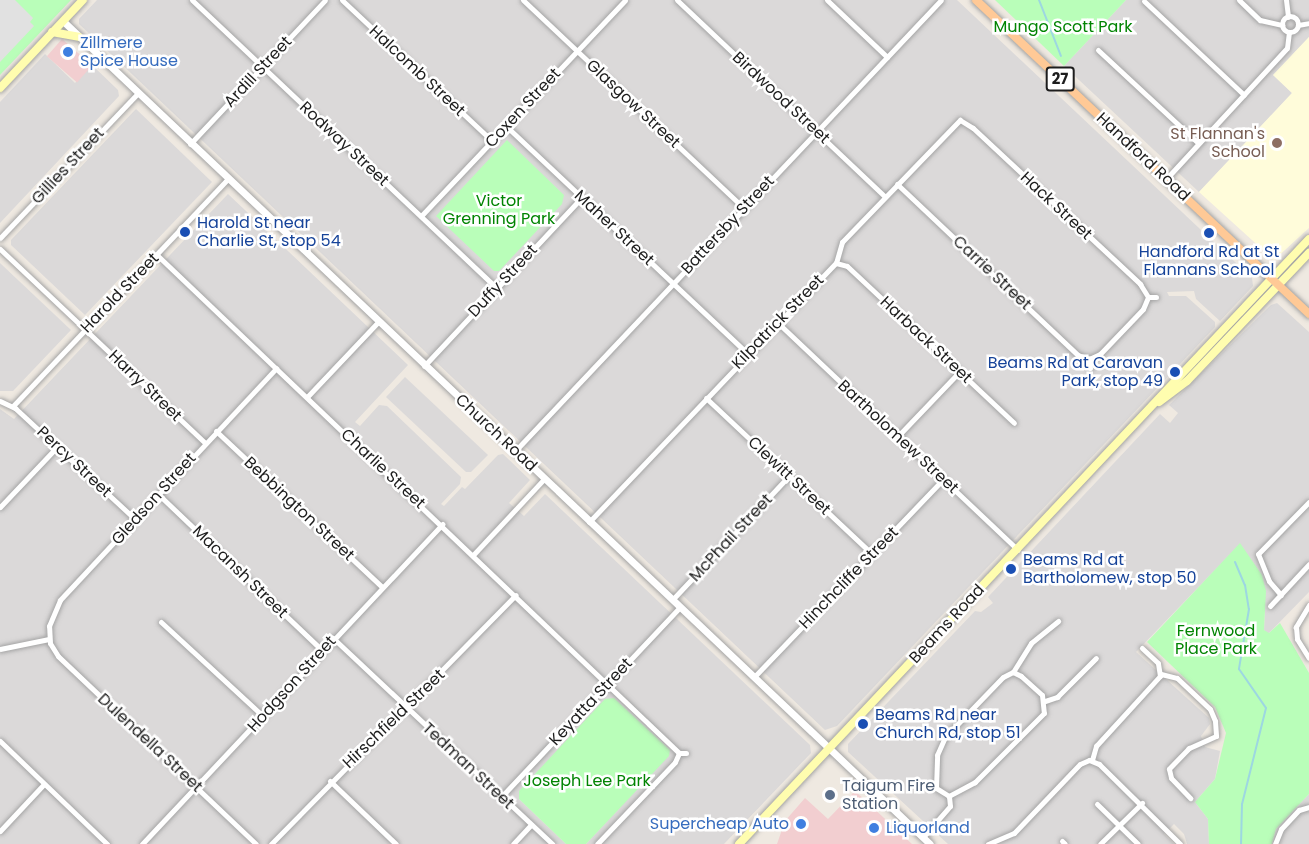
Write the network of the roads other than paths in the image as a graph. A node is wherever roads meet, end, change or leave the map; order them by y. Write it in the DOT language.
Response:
graph roads {
  1 [pos="82,0"];
  2 [pos="192,0"];
  3 [pos="325,0"];
  4 [pos="342,0"];
  5 [pos="523,0"];
  6 [pos="625,0"];
  7 [pos="678,0"];
  8 [pos="827,0"];
  9 [pos="941,0"];
  10 [pos="976,0"];
  11 [pos="1239,0"];
  12 [pos="1286,0"];
  13 [pos="1144,1"];
  14 [pos="1288,16"];
  15 [pos="63,21"];
  16 [pos="1309,23"];
  17 [pos="1282,25"];
  18 [pos="1298,25"];
  19 [pos="52,32"];
  20 [pos="1289,33"];
  21 [pos="79,37"];
  22 [pos="1098,50"];
  23 [pos="577,51"];
  24 [pos="887,57"];
  25 [pos="263,67"];
  26 [pos="0,88"];
  27 [pos="137,94"];
  28 [pos="1244,95"];
  29 [pos="960,120"];
  30 [pos="506,126"];
  31 [pos="816,131"];
  32 [pos="492,141"];
  33 [pos="1198,143"];
  34 [pos="190,144"];
  35 [pos="1166,178"];
  36 [pos="228,180"];
  37 [pos="897,184"];
  38 [pos="885,196"];
  39 [pos="582,197"];
  40 [pos="744,208"];
  41 [pos="421,216"];
  42 [pos="0,238"];
  43 [pos="1309,239"];
  44 [pos="0,249"];
  45 [pos="1309,253"];
  46 [pos="157,255"];
  47 [pos="836,262"];
  48 [pos="1271,279"];
  49 [pos="673,284"];
  50 [pos="1279,286"];
  51 [pos="497,288"];
  52 [pos="1148,297"];
  53 [pos="1156,297"];
  54 [pos="1309,314"];
  55 [pos="378,322"];
  56 [pos="778,323"];
  57 [pos="85,329"];
  58 [pos="748,354"];
  59 [pos="1089,359"];
  60 [pos="424,366"];
  61 [pos="276,368"];
  62 [pos="1090,368"];
  63 [pos="960,371"];
  64 [pos="307,397"];
  65 [pos="706,398"];
  66 [pos="0,401"];
  67 [pos="1155,404"];
  68 [pos="13,406"];
  69 [pos="1014,423"];
  70 [pos="216,431"];
  71 [pos="897,437"];
  72 [pos="205,443"];
  73 [pos="57,447"];
  74 [pos="515,451"];
  75 [pos="789,476"];
  76 [pos="544,479"];
  77 [pos="943,479"];
  78 [pos="158,494"];
  79 [pos="1309,502"];
  80 [pos="0,507"];
  81 [pos="135,519"];
  82 [pos="589,522"];
  83 [pos="441,524"];
  84 [pos="1017,550"];
  85 [pos="474,554"];
  86 [pos="872,554"];
  87 [pos="1309,564"];
  88 [pos="382,587"];
  89 [pos="516,595"];
  90 [pos="1281,595"];
  91 [pos="672,600"];
  92 [pos="1309,605"];
  93 [pos="1270,606"];
  94 [pos="680,608"];
  95 [pos="161,621"];
  96 [pos="1058,621"];
  97 [pos="333,638"];
  98 [pos="49,639"];
  99 [pos="1142,648"];
  100 [pos="0,649"];
  101 [pos="322,650"];
  102 [pos="1096,658"];
  103 [pos="1309,658"];
  104 [pos="1013,672"];
  105 [pos="1161,674"];
  106 [pos="754,677"];
  107 [pos="609,683"];
  108 [pos="1045,701"];
  109 [pos="408,709"];
  110 [pos="263,716"];
  111 [pos="0,741"];
  112 [pos="828,747"];
  113 [pos="679,753"];
  114 [pos="686,753"];
  115 [pos="1092,760"];
  116 [pos="330,782"];
  117 [pos="44,784"];
  118 [pos="196,787"];
  119 [pos="949,796"];
  120 [pos="501,797"];
  121 [pos="1190,798"];
  122 [pos="1142,803"];
  123 [pos="1097,804"];
  124 [pos="1309,807"];
  125 [pos="531,825"];
  126 [pos="1119,825"];
  127 [pos="0,831"];
  128 [pos="923,837"];
  129 [pos="390,838"];
  130 [pos="107,844"];
  131 [pos="142,844"];
  132 [pos="256,844"];
  133 [pos="271,844"];
  134 [pos="384,844"];
  135 [pos="396,844"];
  136 [pos="513,844"];
  137 [pos="552,844"];
  138 [pos="597,844"];
  139 [pos="739,844"];
  140 [pos="930,844"];
  141 [pos="988,844"];
  142 [pos="1100,844"];
  143 [pos="1138,844"];
  144 [pos="1180,844"];
  145 [pos="1275,844"];
  1 -- 15 [label="main road"];
  2 -- 25 [label="street, Rodway Street"];
  3 -- 25 [label="street, Ardill Street"];
  4 -- 32 [label="street, Halcomb Street"];
  5 -- 23 [label="street, Glasgow Street"];
  6 -- 23 [label="street, Coxen Street"];
  7 -- 31 [label="street, Birdwood Street"];
  8 -- 24 [label="street"];
  9 -- 24 [label="street, Battersby Street"];
  10 -- 35 [label="main road, Handford Road / 27"];
  11 -- 17 [label="street"];
  12 -- 14 [label="street"];
  13 -- 28 [label="street"];
  14 -- 17 [label="street"];
  14 -- 18 [label="street"];
  15 -- 19 [label="main road"];
  15 -- 21 [label="street, Church Road"];
  16 -- 18 [label="street"];
  17 -- 20 [label="street"];
  18 -- 20 [label="street"];
  19 -- 21 [label="main road"];
  19 -- 26 [label="main road"];
  20 -- 28 [label="street"];
  21 -- 27 [label="street, Church Road"];
  22 -- 33 [label="street"];
  23 -- 30 [label="street, Coxen Street"];
  23 -- 40 [label="street, Glasgow Street"];
  24 -- 31 [label="street, Battersby Street"];
  25 -- 34 [label="street, Ardill Street"];
  25 -- 41 [label="street, Rodway Street"];
  27 -- 34 [label="street, Church Road"];
  27 -- 42 [label="street, Gillies Street"];
  28 -- 33 [label="street"];
  29 -- 37 [label="street, Kilpatrick Street"];
  29 -- 52 [label="street, Hack Street"];
  30 -- 32 [label="street, Coxen Street"];
  30 -- 39 [label="street, Maher Street"];
  31 -- 38 [label="street, Birdwood Street"];
  31 -- 40 [label="street, Battersby Street"];
  32 -- 41 [label="street, Coxen Street"];
  33 -- 35 [label="street"];
  34 -- 36 [label="street, Church Road"];
  35 -- 48 [label="main road, Handford Road / 27"];
  36 -- 46 [label="street, Harold Street"];
  36 -- 55 [label="street, Church Road"];
  37 -- 38 [label="street, Kilpatrick Street"];
  37 -- 59 [label="street, Carrie Street"];
  38 -- 47 [label="street, Kilpatrick Street"];
  39 -- 49 [label="street, Maher Street"];
  39 -- 51 [label="street, Duffy Street"];
  40 -- 49 [label="street, Battersby Street"];
  41 -- 51 [label="street, Rodway Street"];
  43 -- 48 [label="main road, Beams Road"];
  44 -- 57 [label="street, Harry Street"];
  45 -- 50 [label="main road, Beams Road"];
  46 -- 57 [label="street, Harold Street"];
  46 -- 61 [label="street, Charlie Street"];
  47 -- 56 [label="street, Kilpatrick Street"];
  47 -- 63 [label="street, Harback Street"];
  48 -- 50 [label="main road, Handford Road / 27"];
  48 -- 67 [label="main road, Beams Road"];
  49 -- 58 [label="street, Maher Street"];
  49 -- 74 [label="street, Battersby Street"];
  50 -- 54 [label="main road, Handford Road / 27"];
  50 -- 67 [label="main road, Beams Road"];
  51 -- 60 [label="street, Duffy Street"];
  52 -- 53 [label="street"];
  52 -- 59 [label="street"];
  55 -- 60 [label="street, Church Road"];
  55 -- 64 [label="street"];
  56 -- 58 [label="street, Kilpatrick Street"];
  56 -- 71 [label="street, Bartholomew Street"];
  57 -- 68 [label="street, Harold Street"];
  57 -- 72 [label="street, Harry Street"];
  58 -- 65 [label="street, Kilpatrick Street"];
  59 -- 62 [label="street"];
  60 -- 74 [label="street, Church Road"];
  61 -- 64 [label="street, Charlie Street"];
  61 -- 70 [label="street, Gledson Street"];
  63 -- 69 [label="street, Harback Street"];
  63 -- 71 [label="street"];
  64 -- 83 [label="street, Charlie Street"];
  65 -- 75 [label="street, Clewitt Street"];
  65 -- 82 [label="street, Kilpatrick Street"];
  66 -- 68 [label="street"];
  67 -- 84 [label="main road, Beams Road"];
  68 -- 73 [label="street, Percy Street"];
  70 -- 72 [label="street, Gledson Street"];
  70 -- 88 [label="street, Bebbington Street"];
  71 -- 77 [label="street, Bartholomew Street"];
  72 -- 78 [label="street, Gledson Street"];
  73 -- 80 [label="street"];
  73 -- 81 [label="street, Percy Street"];
  74 -- 76 [label="street, Church Road"];
  75 -- 86 [label="street, Clewitt Street"];
  75 -- 91 [label="street, McPhail Street"];
  76 -- 82 [label="street, Church Road"];
  76 -- 85 [label="street"];
  77 -- 84 [label="street, Bartholomew Street"];
  77 -- 86 [label="street, Hinchcliffe Street"];
  78 -- 81 [label="street, Gledson Street"];
  78 -- 101 [label="street, Macansh Street"];
  79 -- 90 [label="street"];
  81 -- 98 [label="street, Gledson Street"];
  82 -- 91 [label="street, Church Road"];
  83 -- 85 [label="street, Charlie Street"];
  83 -- 88 [label="street, Hodgson Street"];
  84 -- 112 [label="main road, Beams Road"];
  85 -- 89 [label="street, Charlie Street"];
  86 -- 106 [label="street, Hinchcliffe Street"];
  87 -- 90 [label="street"];
  88 -- 97 [label="street, Hodgson Street"];
  89 -- 107 [label="street, Charlie Street"];
  89 -- 109 [label="street, Hirschfield Street"];
  90 -- 93 [label="street"];
  91 -- 94 [label="street, Church Road"];
  92 -- 103 [label="street"];
  94 -- 106 [label="street, Church Road"];
  94 -- 107 [label="street, Keyatta Street"];
  95 -- 110 [label="street"];
  96 -- 104 [label="street"];
  97 -- 101 [label="street, Hodgson Street"];
  97 -- 109 [label="street, Tedman Street"];
  98 -- 100 [label="street"];
  98 -- 118 [label="street, Dulendella Street"];
  99 -- 105 [label="street"];
  101 -- 110 [label="street, Hodgson Street"];
  102 -- 108 [label="street"];
  104 -- 108 [label="street"];
  104 -- 119 [label="street"];
  105 -- 115 [label="street"];
  105 -- 121 [label="street"];
  106 -- 112 [label="street, Church Road"];
  107 -- 113 [label="street, Charlie Street"];
  107 -- 120 [label="street, Keyatta Street"];
  108 -- 119 [label="street"];
  109 -- 116 [label="street, Hirschfield Street"];
  109 -- 120 [label="street, Tedman Street"];
  110 -- 118 [label="street, Hodgson Street"];
  111 -- 117 [label="street"];
  112 -- 128 [label="street, Church Road"];
  112 -- 139 [label="main road, Beams Road"];
  113 -- 114 [label="street"];
  113 -- 138 [label="street"];
  115 -- 122 [label="street"];
  115 -- 141 [label="street"];
  116 -- 129 [label="street"];
  116 -- 133 [label="street, Hirschfield Street"];
  117 -- 127 [label="street"];
  117 -- 130 [label="street"];
  118 -- 131 [label="street, Hodgson Street"];
  118 -- 132 [label="street, Dulendella Street"];
  119 -- 128 [label="street"];
  120 -- 125 [label="street, Tedman Street"];
  122 -- 126 [label="street"];
  122 -- 144 [label="street"];
  123 -- 126 [label="street"];
  124 -- 145 [label="street"];
  125 -- 136 [label="street"];
  125 -- 137 [label="street, Tedman Street"];
  126 -- 142 [label="street"];
  126 -- 143 [label="street"];
  128 -- 140 [label="street, Church Road"];
  129 -- 134 [label="street"];
  129 -- 135 [label="street"];
}
